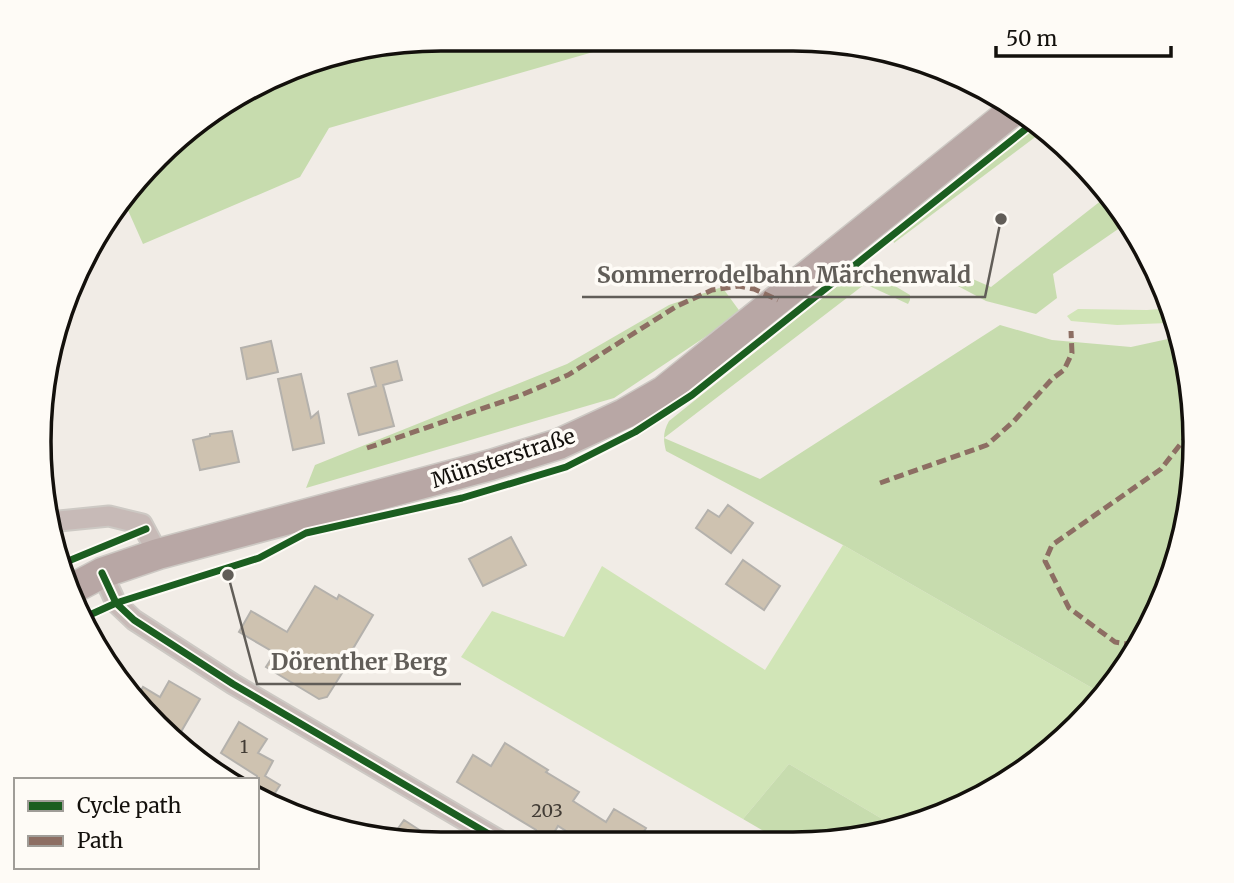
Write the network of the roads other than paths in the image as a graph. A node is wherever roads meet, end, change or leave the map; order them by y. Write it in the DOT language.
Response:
graph roads {
  1 [pos="1007,115"];
  2 [pos="59,521"];
  3 [pos="158,554"];
  4 [pos="102,573"];
  5 [pos="78,586"];
  6 [pos="485,832"];
  1 -- 3 [label="main road, Münsterstraße"];
  2 -- 3 [label="street"];
  3 -- 4 [label="main road, Münsterstraße"];
  4 -- 5 [label="main road, Münsterstraße"];
  4 -- 6 [label="street"];
}
